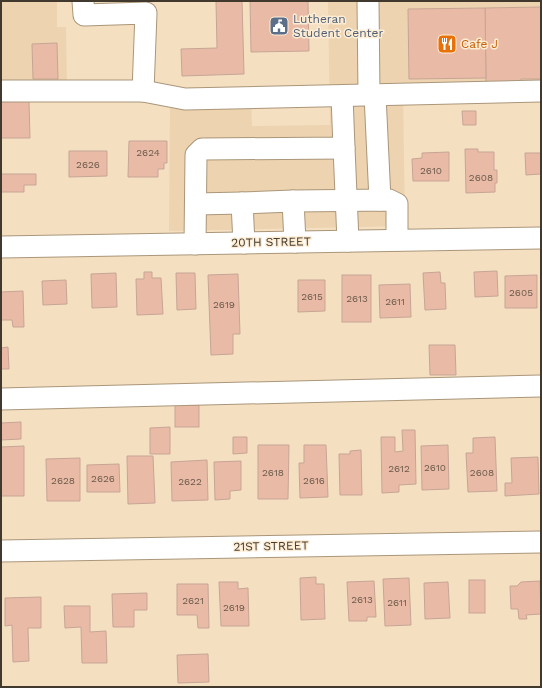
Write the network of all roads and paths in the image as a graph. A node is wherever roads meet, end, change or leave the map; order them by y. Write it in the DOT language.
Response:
graph roads {
  1 [pos="83,1"];
  2 [pos="368,1"];
  3 [pos="1,91"];
  4 [pos="143,91"];
  5 [pos="541,91"];
  6 [pos="372,95"];
  7 [pos="342,96"];
  8 [pos="344,148"];
  9 [pos="380,200"];
  10 [pos="293,201"];
  11 [pos="346,201"];
  12 [pos="242,203"];
  13 [pos="196,204"];
  14 [pos="541,238"];
  15 [pos="397,240"];
  16 [pos="348,241"];
  17 [pos="295,242"];
  18 [pos="244,243"];
  19 [pos="195,244"];
  20 [pos="1,247"];
  21 [pos="541,386"];
  22 [pos="1,398"];
  23 [pos="541,542"];
  24 [pos="1,551"];
  1 -- 4 [label="street"];
  2 -- 6 [label="street"];
  3 -- 4 [label="street"];
  4 -- 7 [label="street"];
  5 -- 6 [label="street"];
  6 -- 7 [label="street"];
  6 -- 9 [label="street"];
  7 -- 8 [label="street"];
  8 -- 11 [label="street"];
  8 -- 13 [label="street"];
  9 -- 11 [label="street"];
  9 -- 15 [label="street"];
  10 -- 11 [label="street"];
  10 -- 12 [label="street"];
  10 -- 17 [label="street"];
  11 -- 16 [label="street"];
  12 -- 13 [label="street"];
  12 -- 18 [label="street"];
  13 -- 19 [label="street"];
  14 -- 15 [label="street, 20TH STREET"];
  15 -- 16 [label="street, 20TH STREET"];
  16 -- 17 [label="street, 20TH STREET"];
  17 -- 18 [label="street, 20TH STREET"];
  18 -- 19 [label="street, 20TH STREET"];
  19 -- 20 [label="street, 20TH STREET"];
  21 -- 22 [label="street"];
  23 -- 24 [label="street, 21ST STREET"];
}
